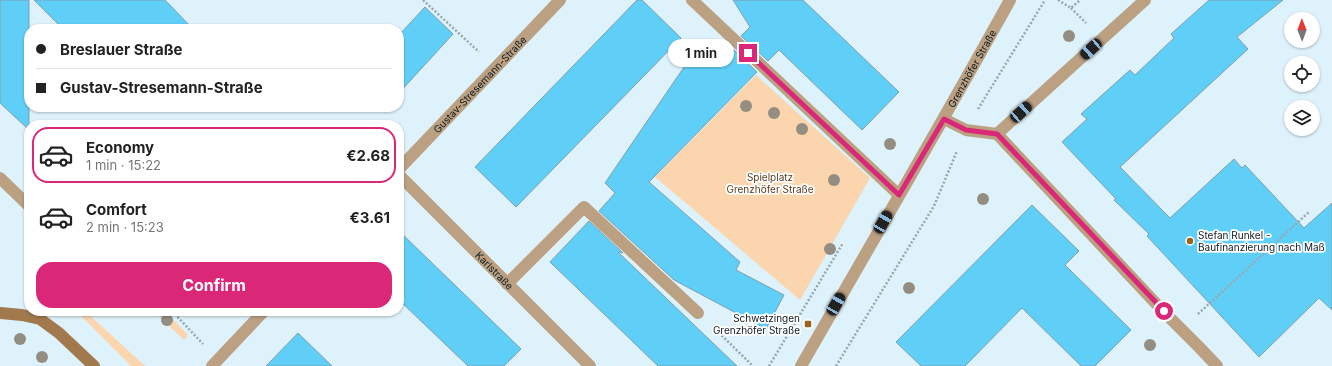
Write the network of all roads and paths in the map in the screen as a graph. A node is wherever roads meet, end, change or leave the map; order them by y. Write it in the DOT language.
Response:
graph roads {
  1 [pos="423,0"];
  2 [pos="560,0"];
  3 [pos="692,0"];
  4 [pos="1010,0"];
  5 [pos="1045,0"];
  6 [pos="1058,0"];
  7 [pos="1080,0"];
  8 [pos="1145,0"];
  9 [pos="496,68"];
  10 [pos="944,119"];
  11 [pos="966,130"];
  12 [pos="997,134"];
  13 [pos="404,164"];
  14 [pos="0,178"];
  15 [pos="404,180"];
  16 [pos="899,195"];
  17 [pos="24,201"];
  18 [pos="1309,212"];
  19 [pos="507,284"];
  20 [pos="0,313"];
  21 [pos="698,313"];
  22 [pos="24,315"];
  23 [pos="42,316"];
  24 [pos="176,316"];
  25 [pos="259,316"];
  26 [pos="1182,329"];
  27 [pos="215,363"];
  28 [pos="94,366"];
  29 [pos="590,366"];
  30 [pos="753,366"];
  31 [pos="801,366"];
  32 [pos="836,366"];
  33 [pos="1217,366"];
  1 -- 9 [label="path"];
  2 -- 9 [label="street, Gustav-Stresemann-Straße"];
  3 -- 16 [label="street"];
  4 -- 10 [label="street, Grenzhöfer Straße"];
  5 -- 11 [label="path"];
  6 -- 7 [label="path"];
  8 -- 12 [label="street"];
  9 -- 13 [label="street, Gustav-Stresemann-Straße"];
  10 -- 11 [label="street"];
  10 -- 16 [label="street, Grenzhöfer Straße"];
  11 -- 12 [label="street"];
  11 -- 32 [label="path"];
  12 -- 26 [label="street"];
  14 -- 17 [label="street"];
  15 -- 19 [label="street, Karlstraße"];
  16 -- 31 [label="street, Grenzhöfer Straße"];
  18 -- 26 [label="path"];
  19 -- 21 [label="street"];
  19 -- 29 [label="street, Karlstraße"];
  20 -- 22 [label="main road"];
  21 -- 30 [label="path"];
  23 -- 28 [label="main road"];
  24 -- 27 [label="path"];
  25 -- 27 [label="street"];
  26 -- 33 [label="street"];
}
